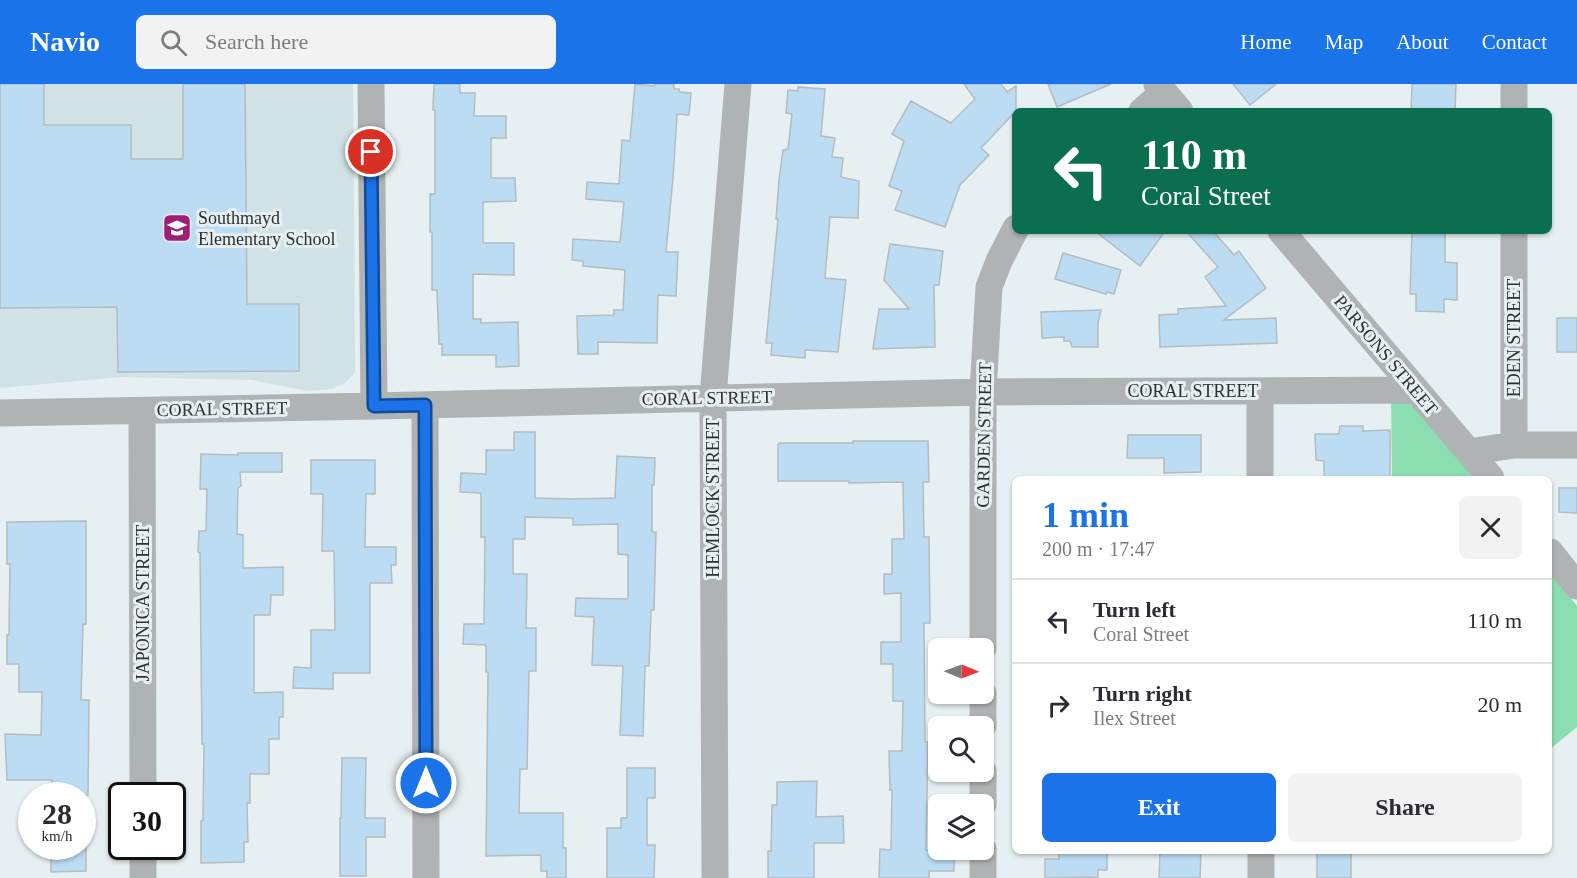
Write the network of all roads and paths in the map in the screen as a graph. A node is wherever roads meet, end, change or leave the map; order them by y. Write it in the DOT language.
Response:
graph roads {
  1 [pos="371,84"];
  2 [pos="738,84"];
  3 [pos="1514,84"];
  4 [pos="1167,96"];
  5 [pos="1147,108"];
  6 [pos="1514,108"];
  7 [pos="1013,234"];
  8 [pos="1284,234"];
  9 [pos="1514,234"];
  10 [pos="1415,390"];
  11 [pos="1260,391"];
  12 [pos="983,392"];
  13 [pos="713,397"];
  14 [pos="425,405"];
  15 [pos="374,406"];
  16 [pos="142,411"];
  17 [pos="0,413"];
  18 [pos="1514,445"];
  19 [pos="1577,445"];
  20 [pos="1469,452"];
  21 [pos="1260,476"];
  22 [pos="1489,476"];
  23 [pos="1552,555"];
  24 [pos="1577,586"];
  25 [pos="983,638"];
  26 [pos="143,782"];
  27 [pos="1261,854"];
  28 [pos="143,860"];
  29 [pos="983,860"];
  30 [pos="143,878"];
  31 [pos="426,878"];
  32 [pos="715,878"];
  33 [pos="984,878"];
  34 [pos="1261,878"];
  1 -- 15 [label="street"];
  2 -- 13 [label="street, HEMLOCK STREET"];
  3 -- 6 [label="street"];
  4 -- 5 [label="street"];
  7 -- 12 [label="street, GARDEN STREET"];
  8 -- 10 [label="street, PARSONS STREET"];
  9 -- 18 [label="street, EDEN STREET"];
  10 -- 11 [label="street, CORAL STREET"];
  10 -- 20 [label="street, PARSONS STREET"];
  11 -- 12 [label="street, CORAL STREET"];
  11 -- 21 [label="street"];
  12 -- 13 [label="street, CORAL STREET"];
  12 -- 25 [label="street, GARDEN STREET"];
  13 -- 14 [label="street, CORAL STREET"];
  13 -- 32 [label="street, HEMLOCK STREET"];
  14 -- 15 [label="street, CORAL STREET"];
  14 -- 31 [label="street"];
  15 -- 16 [label="street, CORAL STREET"];
  16 -- 17 [label="street, CORAL STREET"];
  16 -- 26 [label="street, JAPONICA STREET"];
  18 -- 19 [label="street"];
  18 -- 20 [label="street"];
  20 -- 22 [label="street, PARSONS STREET"];
  23 -- 24 [label="street"];
  27 -- 34 [label="street"];
  28 -- 30 [label="street"];
  29 -- 33 [label="street"];
}
